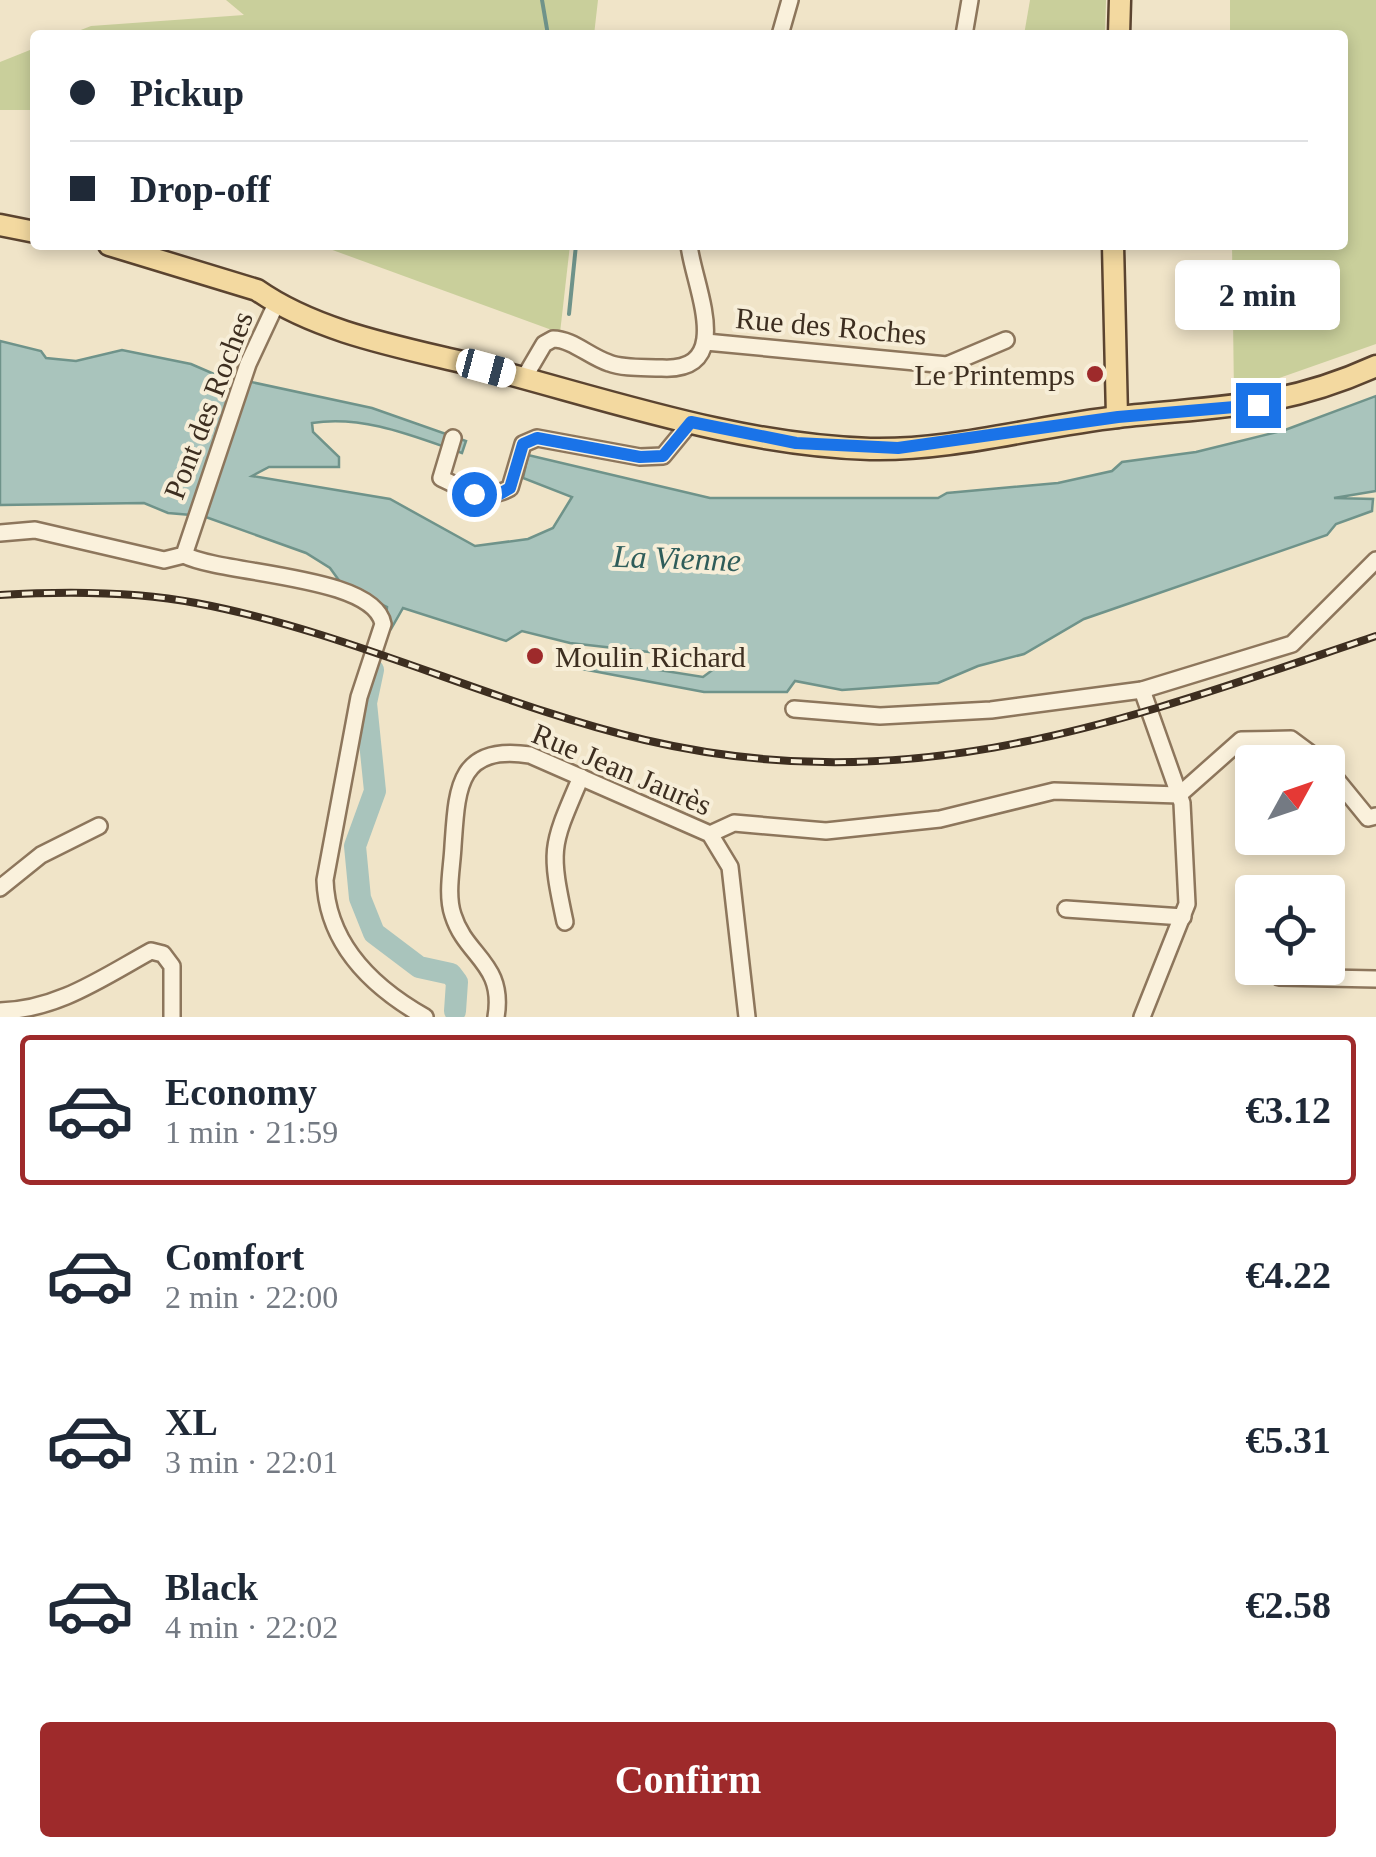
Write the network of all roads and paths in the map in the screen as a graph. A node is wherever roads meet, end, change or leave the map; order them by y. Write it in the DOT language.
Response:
graph roads {
  1 [pos="790,0"];
  2 [pos="970,0"];
  3 [pos="1120,0"];
  4 [pos="781,30"];
  5 [pos="965,30"];
  6 [pos="1119,30"];
  7 [pos="0,225"];
  8 [pos="30,231"];
  9 [pos="112,250"];
  10 [pos="125,250"];
  11 [pos="690,250"];
  12 [pos="1113,250"];
  13 [pos="276,304"];
  14 [pos="1006,340"];
  15 [pos="706,342"];
  16 [pos="1376,366"];
  17 [pos="524,378"];
  18 [pos="1118,417"];
  19 [pos="691,422"];
  20 [pos="452,444"];
  21 [pos="0,533"];
  22 [pos="184,555"];
  23 [pos="1376,560"];
  24 [pos="1142,690"];
  25 [pos="794,709"];
  26 [pos="1235,745"];
  27 [pos="1235,745"];
  28 [pos="1298,745"];
  29 [pos="581,777"];
  30 [pos="1345,790"];
  31 [pos="1179,795"];
  32 [pos="1376,816"];
  33 [pos="99,826"];
  34 [pos="710,834"];
  35 [pos="0,888"];
  36 [pos="1066,909"];
  37 [pos="1183,917"];
  38 [pos="565,922"];
  39 [pos="1345,979"];
  40 [pos="1376,979"];
  41 [pos="0,1011"];
  42 [pos="172,1017"];
  43 [pos="425,1017"];
  44 [pos="496,1017"];
  45 [pos="747,1017"];
  46 [pos="1142,1017"];
  1 -- 4 [label="street"];
  2 -- 5 [label="street"];
  3 -- 6 [label="main road"];
  7 -- 8 [label="main road"];
  9 -- 13 [label="main road"];
  10 -- 13 [label="main road"];
  11 -- 15 [label="street"];
  12 -- 18 [label="main road"];
  13 -- 17 [label="main road"];
  13 -- 22 [label="street, Pont des Roches"];
  14 -- 15 [label="street, Rue des Roches"];
  15 -- 17 [label="street"];
  16 -- 18 [label="main road"];
  17 -- 19 [label="main road"];
  18 -- 19 [label="main road"];
  19 -- 20 [label="street"];
  21 -- 22 [label="street"];
  22 -- 43 [label="street"];
  23 -- 24 [label="street"];
  24 -- 25 [label="street"];
  24 -- 31 [label="street"];
  26 -- 31 [label="street"];
  27 -- 28 [label="street"];
  29 -- 34 [label="street, Rue Jean Jaurès"];
  29 -- 38 [label="street"];
  29 -- 44 [label="street, Rue Jean Jaurès"];
  30 -- 32 [label="street"];
  31 -- 34 [label="street"];
  31 -- 37 [label="street"];
  33 -- 35 [label="street"];
  34 -- 45 [label="street, Rue Jean Jaurès"];
  36 -- 37 [label="street"];
  37 -- 46 [label="street"];
  39 -- 40 [label="street"];
  41 -- 42 [label="street"];
}
